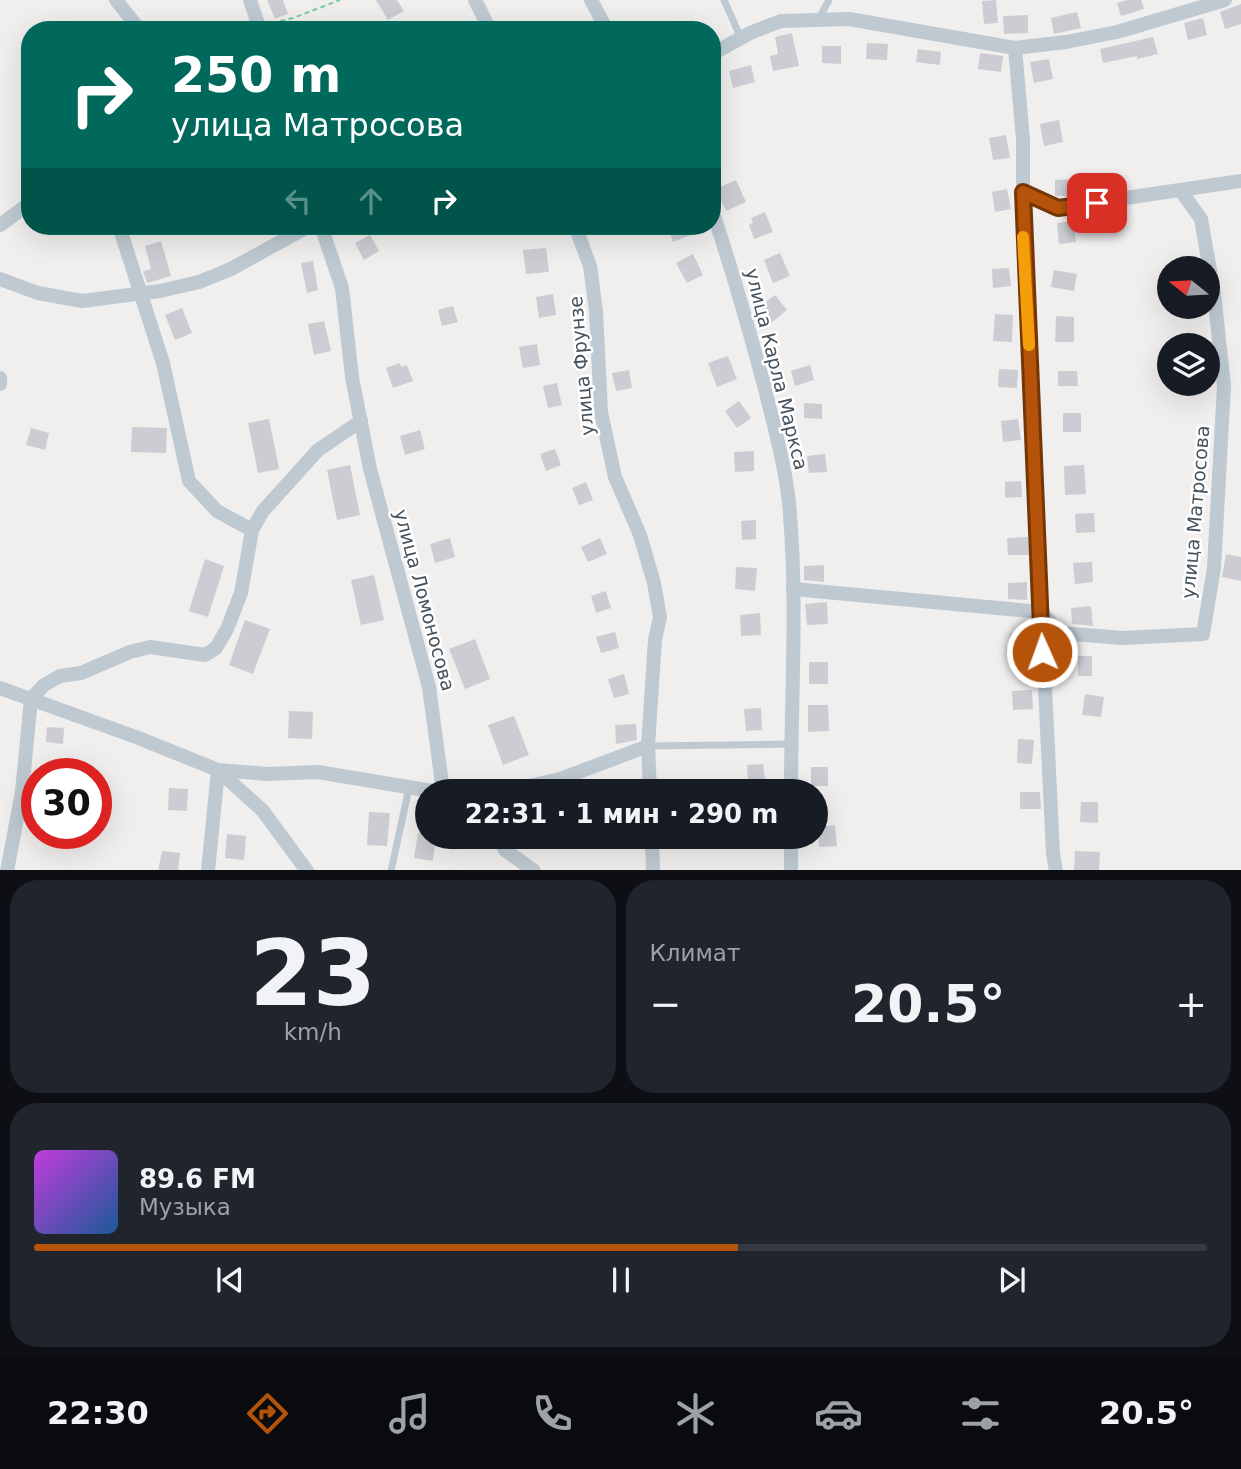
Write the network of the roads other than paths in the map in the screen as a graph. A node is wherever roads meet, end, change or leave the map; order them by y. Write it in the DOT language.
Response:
graph roads {
  1 [pos="116,0"];
  2 [pos="250,0"];
  3 [pos="475,0"];
  4 [pos="591,0"];
  5 [pos="724,0"];
  6 [pos="829,0"];
  7 [pos="1224,0"];
  8 [pos="818,20"];
  9 [pos="133,21"];
  10 [pos="257,21"];
  11 [pos="485,21"];
  12 [pos="602,21"];
  13 [pos="741,38"];
  14 [pos="1016,48"];
  15 [pos="721,49"];
  16 [pos="1241,181"];
  17 [pos="1181,191"];
  18 [pos="1023,192"];
  19 [pos="21,210"];
  20 [pos="0,225"];
  21 [pos="122,235"];
  22 [pos="293,235"];
  23 [pos="324,235"];
  24 [pos="578,235"];
  25 [pos="720,235"];
  26 [pos="0,279"];
  27 [pos="140,294"];
  28 [pos="0,378"];
  29 [pos="0,384"];
  30 [pos="361,421"];
  31 [pos="252,530"];
  32 [pos="793,589"];
  33 [pos="1041,612"];
  34 [pos="0,688"];
  35 [pos="31,699"];
  36 [pos="791,744"];
  37 [pos="648,746"];
  38 [pos="218,770"];
  39 [pos="441,779"];
  40 [pos="560,779"];
  41 [pos="649,779"];
  42 [pos="791,779"];
  43 [pos="409,788"];
  44 [pos="415,789"];
  45 [pos="504,849"];
  46 [pos="652,849"];
  47 [pos="791,849"];
  48 [pos="7,870"];
  49 [pos="208,870"];
  50 [pos="307,870"];
  51 [pos="391,870"];
  52 [pos="534,870"];
  53 [pos="653,870"];
  54 [pos="791,870"];
  55 [pos="1056,870"];
  1 -- 9 [label="street"];
  2 -- 10 [label="street"];
  3 -- 11 [label="street"];
  4 -- 12 [label="street"];
  5 -- 13 [label="lane"];
  6 -- 8 [label="lane"];
  7 -- 14 [label="street"];
  8 -- 13 [label="street"];
  8 -- 14 [label="street"];
  13 -- 15 [label="street"];
  14 -- 18 [label="street"];
  16 -- 17 [label="street"];
  17 -- 18 [label="street"];
  17 -- 33 [label="street, улица Матросова"];
  18 -- 33 [label="street"];
  19 -- 20 [label="street"];
  21 -- 27 [label="street"];
  22 -- 27 [label="street"];
  23 -- 30 [label="street, улица Ломоносова"];
  24 -- 37 [label="street, улица Фрунзе"];
  25 -- 32 [label="street, улица Карла Маркса"];
  26 -- 27 [label="street"];
  27 -- 31 [label="street"];
  28 -- 29 [label="street"];
  30 -- 31 [label="street"];
  30 -- 39 [label="street, улица Ломоносова"];
  31 -- 35 [label="street"];
  32 -- 33 [label="street"];
  32 -- 36 [label="street, улица Карла Маркса"];
  33 -- 55 [label="street"];
  34 -- 35 [label="street"];
  35 -- 38 [label="street"];
  35 -- 48 [label="street"];
  36 -- 37 [label="lane"];
  36 -- 42 [label="street, улица Карла Маркса"];
  37 -- 40 [label="street"];
  37 -- 41 [label="street, улица Фрунзе"];
  38 -- 43 [label="street"];
  38 -- 49 [label="street"];
  38 -- 50 [label="street"];
  43 -- 44 [label="street"];
  43 -- 51 [label="lane"];
  45 -- 52 [label="street"];
  46 -- 53 [label="street"];
  47 -- 54 [label="street"];
}
